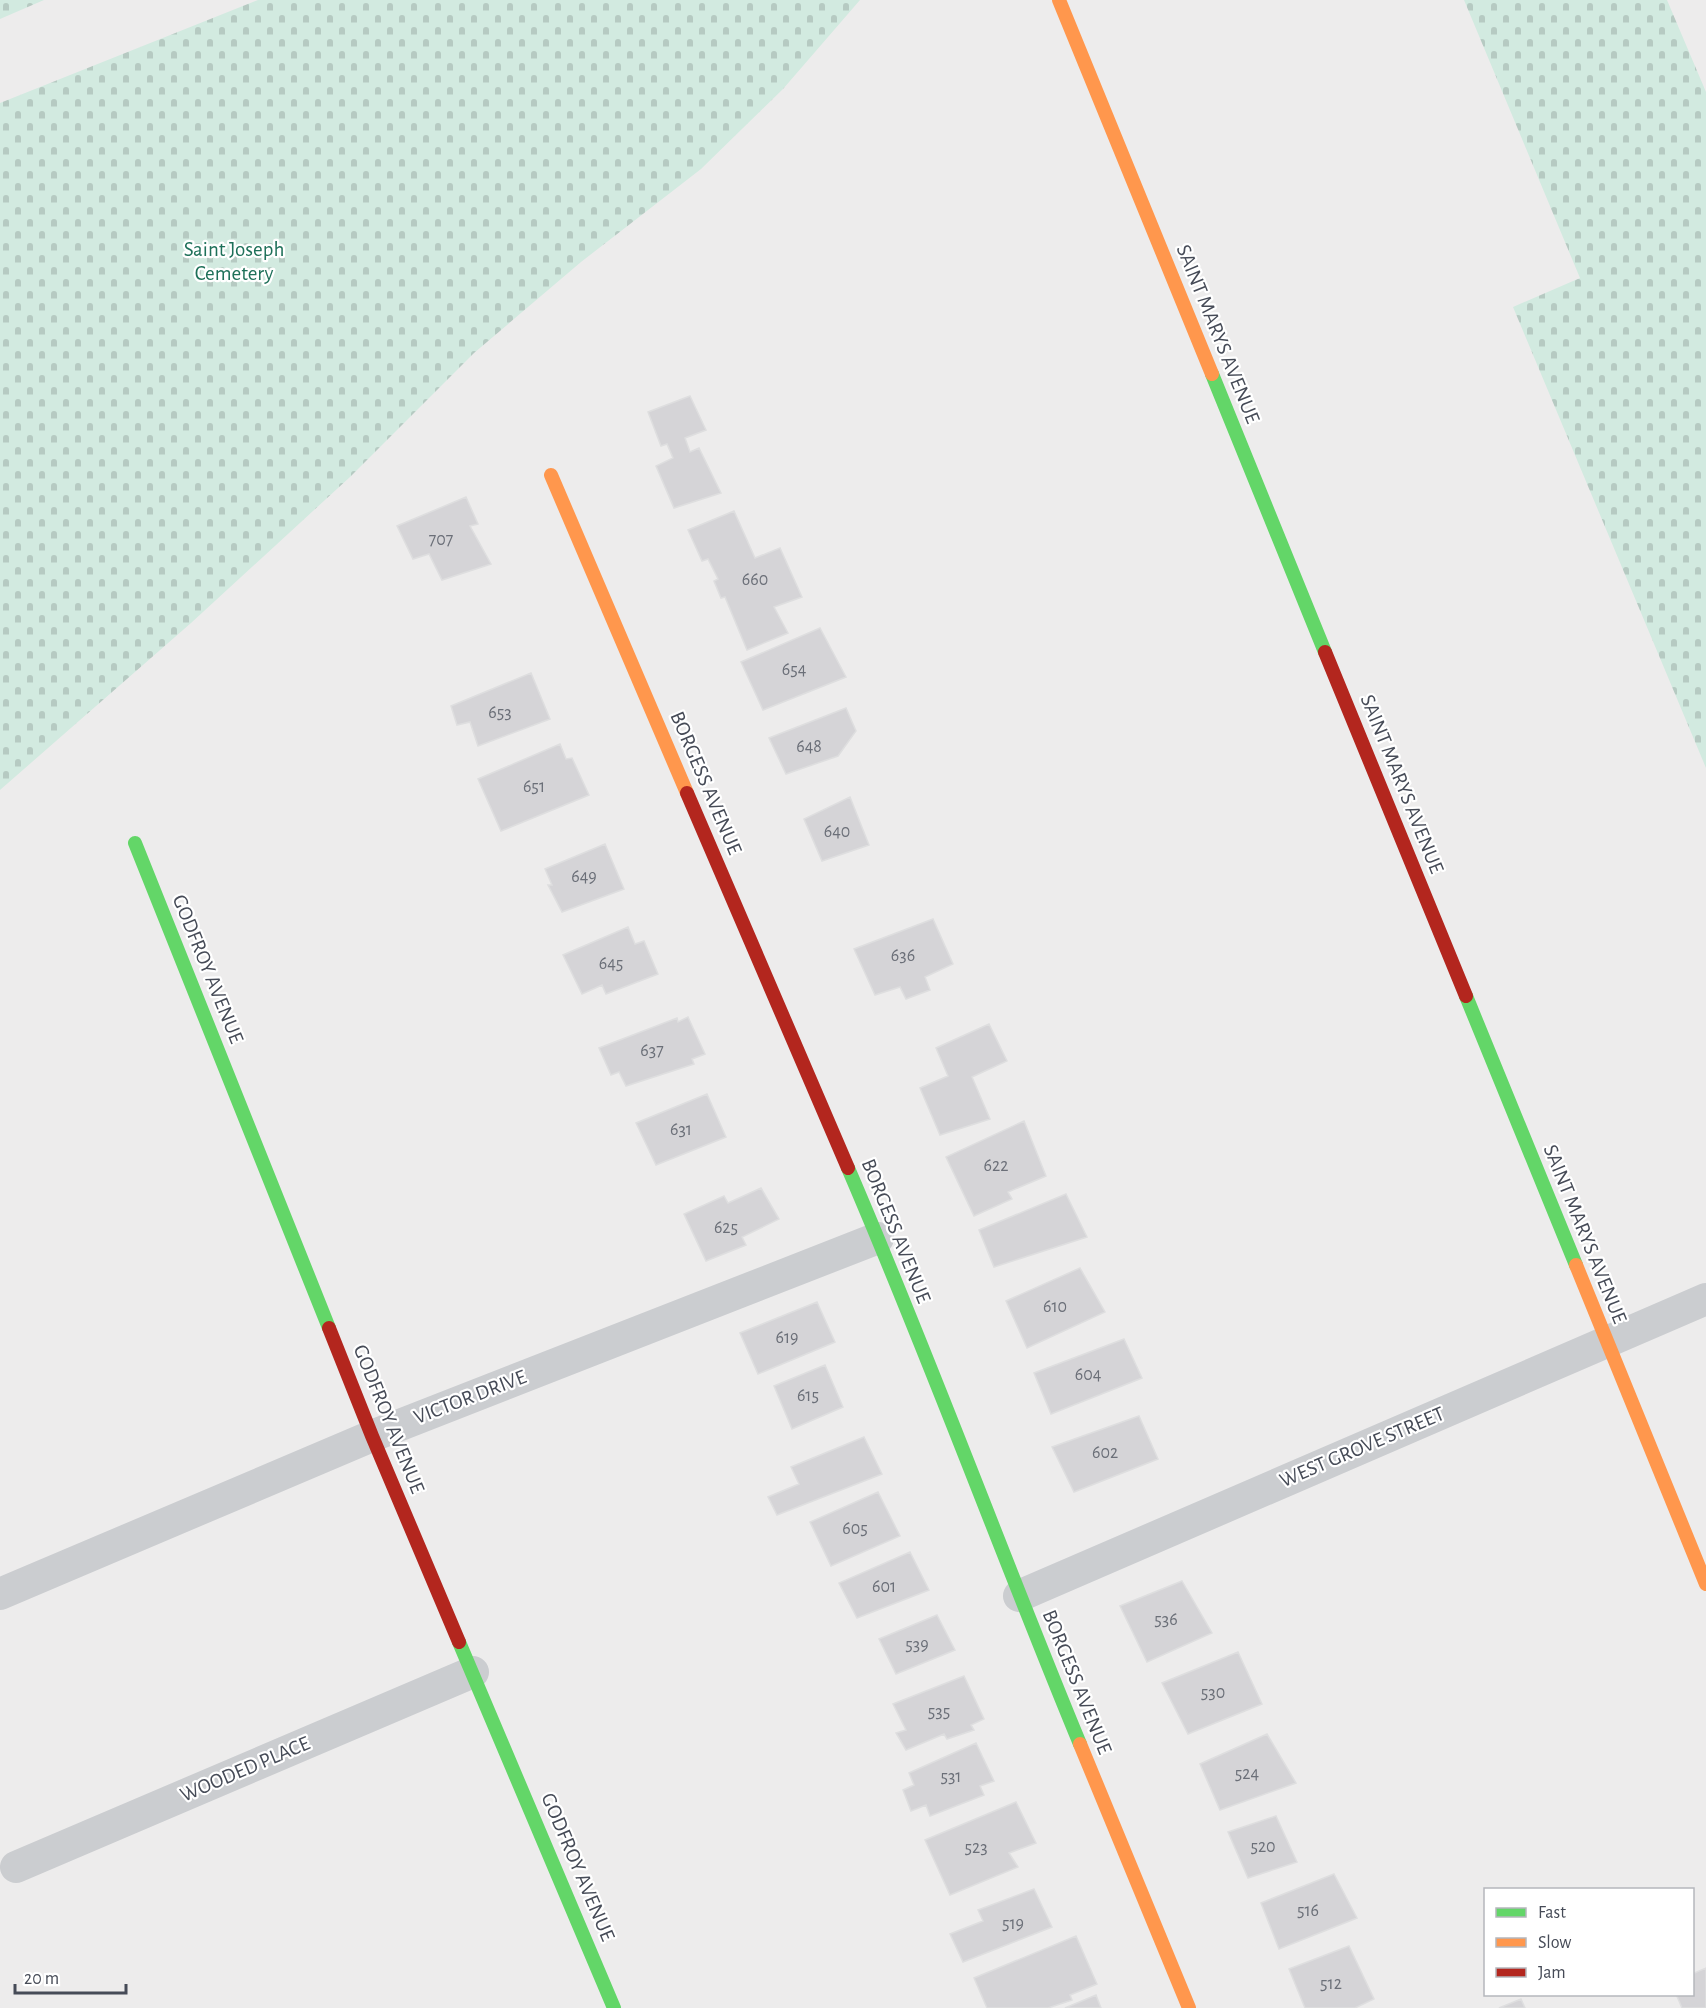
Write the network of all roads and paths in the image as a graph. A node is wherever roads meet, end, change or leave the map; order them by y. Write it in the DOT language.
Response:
graph roads {
  1 [pos="1059,0"];
  2 [pos="551,475"];
  3 [pos="135,843"];
  4 [pos="878,1238"];
  5 [pos="1706,1299"];
  6 [pos="1606,1341"];
  7 [pos="372,1436"];
  8 [pos="1706,1584"];
  9 [pos="0,1594"];
  10 [pos="1019,1596"];
  11 [pos="473,1672"];
  12 [pos="16,1867"];
  13 [pos="614,2008"];
  14 [pos="1189,2008"];
  1 -- 6 [label="street, SAINT MARYS AVENUE"];
  2 -- 4 [label="street, BORGESS AVENUE"];
  3 -- 7 [label="street, GODFROY AVENUE"];
  4 -- 7 [label="street, VICTOR DRIVE"];
  4 -- 10 [label="street, BORGESS AVENUE"];
  5 -- 6 [label="street, WEST GROVE STREET"];
  6 -- 8 [label="street, SAINT MARYS AVENUE"];
  6 -- 10 [label="street, WEST GROVE STREET"];
  7 -- 9 [label="street, VICTOR DRIVE"];
  7 -- 11 [label="street, GODFROY AVENUE"];
  10 -- 14 [label="street, BORGESS AVENUE"];
  11 -- 12 [label="street, WOODED PLACE"];
  11 -- 13 [label="street, GODFROY AVENUE"];
}
